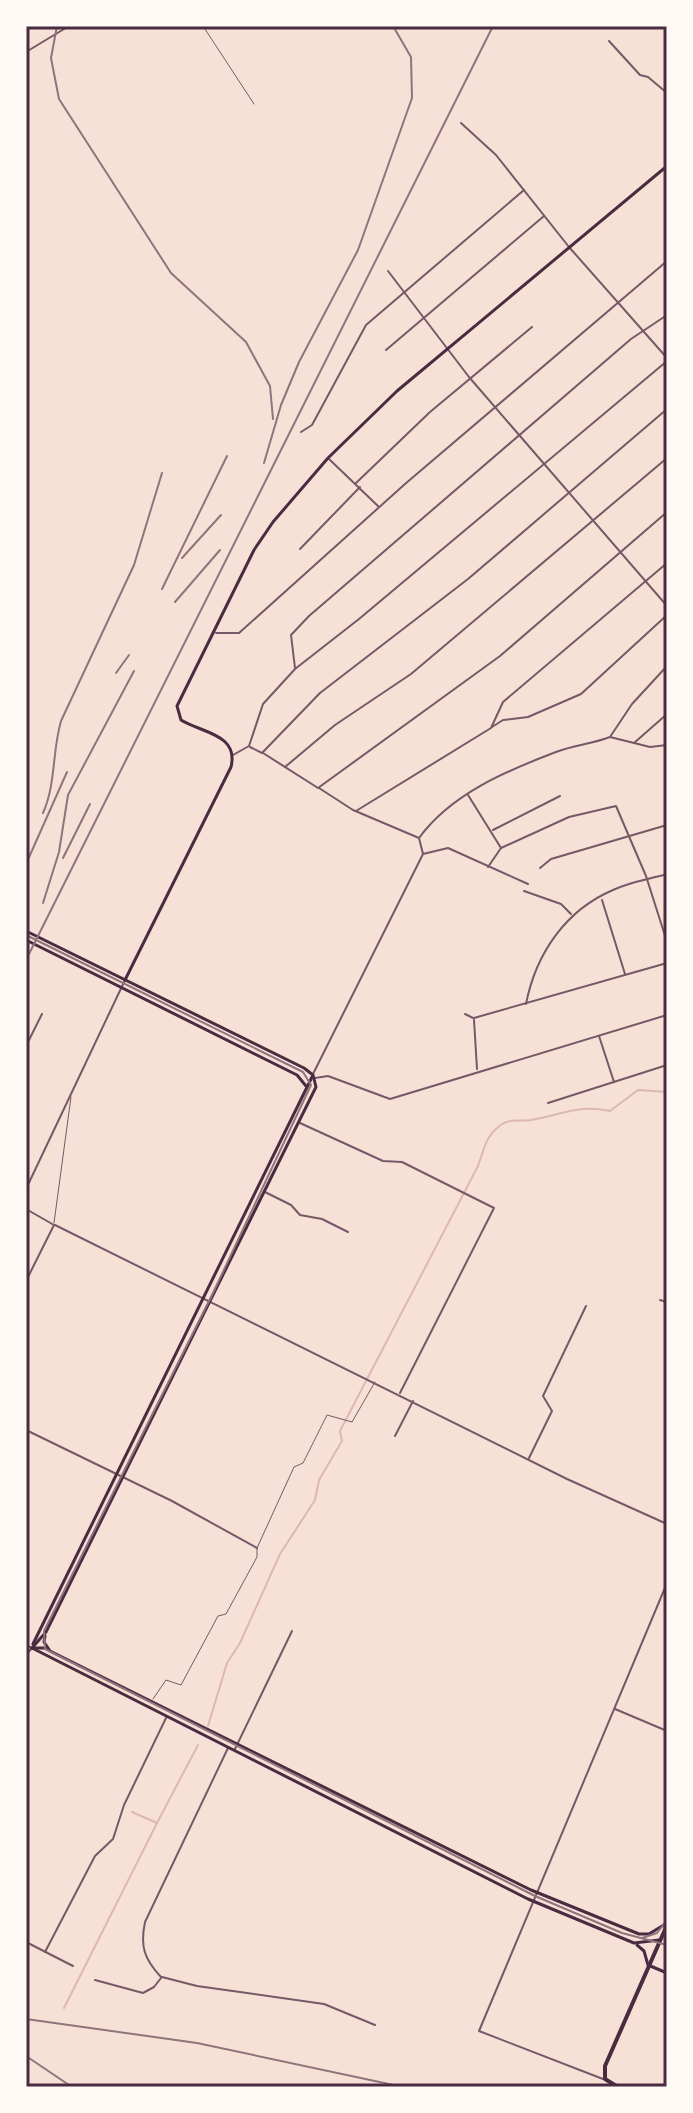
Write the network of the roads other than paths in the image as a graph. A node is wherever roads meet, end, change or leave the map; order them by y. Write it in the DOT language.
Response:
graph roads {
  1 [pos="69,26"];
  2 [pos="203,26"];
  3 [pos="609,41"];
  4 [pos="26,52"];
  5 [pos="667,93"];
  6 [pos="254,104"];
  7 [pos="461,123"];
  8 [pos="667,166"];
  9 [pos="524,190"];
  10 [pos="544,215"];
  11 [pos="569,247"];
  12 [pos="667,261"];
  13 [pos="388,271"];
  14 [pos="403,292"];
  15 [pos="617,302"];
  16 [pos="667,315"];
  17 [pos="424,320"];
  18 [pos="532,327"];
  19 [pos="642,330"];
  20 [pos="386,350"];
  21 [pos="447,350"];
  22 [pos="667,360"];
  23 [pos="469,377"];
  24 [pos="494,407"];
  25 [pos="667,409"];
  26 [pos="301,432"];
  27 [pos="520,437"];
  28 [pos="328,458"];
  29 [pos="667,458"];
  30 [pos="544,464"];
  31 [pos="356,483"];
  32 [pos="360,487"];
  33 [pos="570,494"];
  34 [pos="380,508"];
  35 [pos="667,512"];
  36 [pos="593,522"];
  37 [pos="300,549"];
  38 [pos="620,553"];
  39 [pos="667,563"];
  40 [pos="646,582"];
  41 [pos="667,606"];
  42 [pos="667,615"];
  43 [pos="212,632"];
  44 [pos="667,666"];
  45 [pos="295,669"];
  46 [pos="497,714"];
  47 [pos="667,714"];
  48 [pos="503,720"];
  49 [pos="491,728"];
  50 [pos="610,737"];
  51 [pos="633,744"];
  52 [pos="667,745"];
  53 [pos="249,746"];
  54 [pos="263,751"];
  55 [pos="233,755"];
  56 [pos="284,768"];
  57 [pos="318,788"];
  58 [pos="467,794"];
  59 [pos="560,796"];
  60 [pos="356,811"];
  61 [pos="667,825"];
  62 [pos="492,831"];
  63 [pos="628,836"];
  64 [pos="419,838"];
  65 [pos="501,848"];
  66 [pos="423,854"];
  67 [pos="488,867"];
  68 [pos="540,868"];
  69 [pos="667,874"];
  70 [pos="647,880"];
  71 [pos="528,884"];
  72 [pos="524,891"];
  73 [pos="602,899"];
  74 [pos="572,915"];
  75 [pos="667,919"];
  76 [pos="661,920"];
  77 [pos="26,931"];
  78 [pos="26,940"];
  79 [pos="667,942"];
  80 [pos="667,963"];
  81 [pos="625,975"];
  82 [pos="125,980"];
  83 [pos="121,987"];
  84 [pos="526,1004"];
  85 [pos="42,1014"];
  86 [pos="465,1014"];
  87 [pos="667,1015"];
  88 [pos="474,1018"];
  89 [pos="210,1021"];
  90 [pos="207,1030"];
  91 [pos="599,1035"];
  92 [pos="26,1046"];
  93 [pos="667,1065"];
  94 [pos="477,1071"];
  95 [pos="313,1076"];
  96 [pos="614,1082"];
  97 [pos="306,1090"];
  98 [pos="71,1094"];
  99 [pos="303,1095"];
  100 [pos="311,1100"];
  101 [pos="548,1103"];
  102 [pos="300,1123"];
  103 [pos="26,1189"];
  104 [pos="265,1192"];
  105 [pos="26,1209"];
  106 [pos="54,1225"];
  107 [pos="348,1232"];
  108 [pos="26,1281"];
  109 [pos="203,1298"];
  110 [pos="660,1300"];
  111 [pos="211,1302"];
  112 [pos="667,1302"];
  113 [pos="586,1306"];
  114 [pos="375,1382"];
  115 [pos="400,1394"];
  116 [pos="413,1400"];
  117 [pos="26,1430"];
  118 [pos="395,1436"];
  119 [pos="528,1459"];
  120 [pos="115,1473"];
  121 [pos="124,1477"];
  122 [pos="667,1524"];
  123 [pos="257,1548"];
  124 [pos="667,1583"];
  125 [pos="292,1631"];
  126 [pos="46,1632"];
  127 [pos="26,1645"];
  128 [pos="32,1648"];
  129 [pos="47,1648"];
  130 [pos="26,1655"];
  131 [pos="151,1701"];
  132 [pos="614,1709"];
  133 [pos="167,1717"];
  134 [pos="667,1731"];
  135 [pos="237,1745"];
  136 [pos="228,1748"];
  137 [pos="234,1750"];
  138 [pos="536,1892"];
  139 [pos="533,1901"];
  140 [pos="667,1924"];
  141 [pos="649,1934"];
  142 [pos="667,1939"];
  143 [pos="660,1940"];
  144 [pos="26,1942"];
  145 [pos="634,1943"];
  146 [pos="45,1952"];
  147 [pos="648,1965"];
  148 [pos="73,1966"];
  149 [pos="667,1973"];
  150 [pos="161,1977"];
  151 [pos="95,1980"];
  152 [pos="375,2025"];
  153 [pos="605,2079"];
  154 [pos="618,2087"];
  1 -- 4 [label="street"];
  2 -- 6 [label="lane"];
  3 -- 5 [label="street"];
  7 -- 9 [label="street"];
  8 -- 11 [label="main road"];
  9 -- 10 [label="street"];
  9 -- 14 [label="street"];
  10 -- 11 [label="street"];
  10 -- 17 [label="street"];
  11 -- 15 [label="street"];
  11 -- 21 [label="main road"];
  12 -- 15 [label="street"];
  13 -- 14 [label="street"];
  14 -- 17 [label="street"];
  14 -- 26 [label="street"];
  15 -- 19 [label="street"];
  15 -- 24 [label="street"];
  16 -- 19 [label="street"];
  17 -- 20 [label="street"];
  17 -- 21 [label="street"];
  18 -- 23 [label="street"];
  19 -- 22 [label="street"];
  19 -- 27 [label="street"];
  21 -- 23 [label="street"];
  21 -- 28 [label="main road"];
  22 -- 30 [label="street"];
  23 -- 24 [label="street"];
  23 -- 31 [label="street"];
  24 -- 27 [label="street"];
  24 -- 34 [label="street"];
  25 -- 33 [label="street"];
  27 -- 30 [label="street"];
  27 -- 45 [label="street"];
  28 -- 31 [label="street"];
  28 -- 43 [label="main road"];
  29 -- 36 [label="street"];
  30 -- 33 [label="street"];
  30 -- 45 [label="street"];
  31 -- 32 [label="street"];
  32 -- 34 [label="street"];
  32 -- 37 [label="street"];
  33 -- 36 [label="street"];
  33 -- 54 [label="street"];
  34 -- 43 [label="street"];
  35 -- 38 [label="street"];
  36 -- 38 [label="street"];
  36 -- 56 [label="street"];
  38 -- 40 [label="street"];
  38 -- 57 [label="street"];
  39 -- 40 [label="street"];
  40 -- 41 [label="street"];
  40 -- 46 [label="street"];
  42 -- 48 [label="street"];
  43 -- 55 [label="main road"];
  44 -- 50 [label="street"];
  45 -- 53 [label="street"];
  46 -- 48 [label="street"];
  46 -- 49 [label="street"];
  47 -- 51 [label="street"];
  48 -- 49 [label="street"];
  49 -- 60 [label="street"];
  50 -- 51 [label="street"];
  50 -- 58 [label="street"];
  51 -- 52 [label="street"];
  53 -- 54 [label="street"];
  53 -- 55 [label="street"];
  54 -- 56 [label="street"];
  55 -- 82 [label="main road"];
  56 -- 57 [label="street"];
  57 -- 60 [label="street"];
  58 -- 62 [label="street"];
  58 -- 64 [label="street"];
  59 -- 62 [label="street"];
  60 -- 64 [label="street"];
  61 -- 63 [label="street"];
  62 -- 65 [label="street"];
  63 -- 65 [label="street"];
  63 -- 68 [label="street"];
  63 -- 70 [label="street"];
  64 -- 66 [label="street"];
  65 -- 67 [label="street"];
  66 -- 67 [label="street"];
  66 -- 95 [label="street"];
  67 -- 71 [label="street"];
  69 -- 70 [label="street"];
  70 -- 73 [label="street"];
  70 -- 76 [label="street"];
  72 -- 74 [label="street"];
  73 -- 74 [label="street"];
  73 -- 81 [label="street"];
  74 -- 84 [label="street"];
  75 -- 76 [label="street"];
  76 -- 79 [label="street"];
  77 -- 82 [label="main road"];
  78 -- 83 [label="main road"];
  80 -- 81 [label="street"];
  81 -- 84 [label="street"];
  82 -- 83 [label="street"];
  82 -- 89 [label="main road"];
  83 -- 90 [label="main road"];
  83 -- 98 [label="street"];
  84 -- 88 [label="street"];
  85 -- 92 [label="street"];
  86 -- 88 [label="street"];
  87 -- 91 [label="street"];
  88 -- 94 [label="street"];
  89 -- 90 [label="main road"];
  89 -- 95 [label="main road"];
  90 -- 97 [label="main road"];
  91 -- 94 [label="street"];
  91 -- 96 [label="street"];
  93 -- 96 [label="street"];
  94 -- 95 [label="street"];
  95 -- 97 [label="main road"];
  95 -- 100 [label="main road"];
  96 -- 101 [label="street"];
  97 -- 99 [label="main road"];
  98 -- 103 [label="street"];
  98 -- 106 [label="lane"];
  99 -- 100 [label="main road"];
  99 -- 109 [label="main road"];
  100 -- 102 [label="main road"];
  102 -- 104 [label="main road"];
  102 -- 115 [label="street"];
  104 -- 107 [label="street"];
  104 -- 111 [label="main road"];
  105 -- 106 [label="street"];
  106 -- 108 [label="street"];
  106 -- 109 [label="street"];
  109 -- 111 [label="street"];
  109 -- 120 [label="main road"];
  110 -- 112 [label="street"];
  111 -- 114 [label="street"];
  111 -- 121 [label="main road"];
  113 -- 119 [label="street"];
  114 -- 115 [label="street"];
  114 -- 123 [label="lane"];
  115 -- 116 [label="street"];
  116 -- 118 [label="street"];
  116 -- 119 [label="street"];
  117 -- 120 [label="street"];
  119 -- 122 [label="street"];
  120 -- 121 [label="street"];
  120 -- 128 [label="main road"];
  121 -- 123 [label="street"];
  121 -- 126 [label="main road"];
  123 -- 131 [label="lane"];
  124 -- 132 [label="street"];
  125 -- 135 [label="street"];
  126 -- 128 [label="main road"];
  126 -- 129 [label="main road"];
  127 -- 128 [label="street"];
  128 -- 129 [label="main road"];
  128 -- 130 [label="street"];
  128 -- 133 [label="main road"];
  129 -- 131 [label="main road"];
  131 -- 135 [label="main road"];
  132 -- 134 [label="street"];
  132 -- 138 [label="street"];
  133 -- 136 [label="main road"];
  133 -- 146 [label="street"];
  135 -- 137 [label="street"];
  135 -- 138 [label="main road"];
  136 -- 137 [label="main road"];
  136 -- 150 [label="street"];
  137 -- 139 [label="main road"];
  138 -- 139 [label="street"];
  138 -- 141 [label="main road"];
  139 -- 145 [label="main road"];
  139 -- 153 [label="street"];
  140 -- 141 [label="main road"];
  140 -- 143 [label="highway"];
  141 -- 143 [label="main road"];
  142 -- 143 [label="street"];
  143 -- 145 [label="main road"];
  143 -- 147 [label="highway"];
  144 -- 146 [label="street"];
  145 -- 147 [label="main road"];
  146 -- 148 [label="street"];
  147 -- 149 [label="main road"];
  147 -- 153 [label="highway"];
  150 -- 151 [label="street"];
  150 -- 152 [label="street"];
  153 -- 154 [label="highway"];
}
